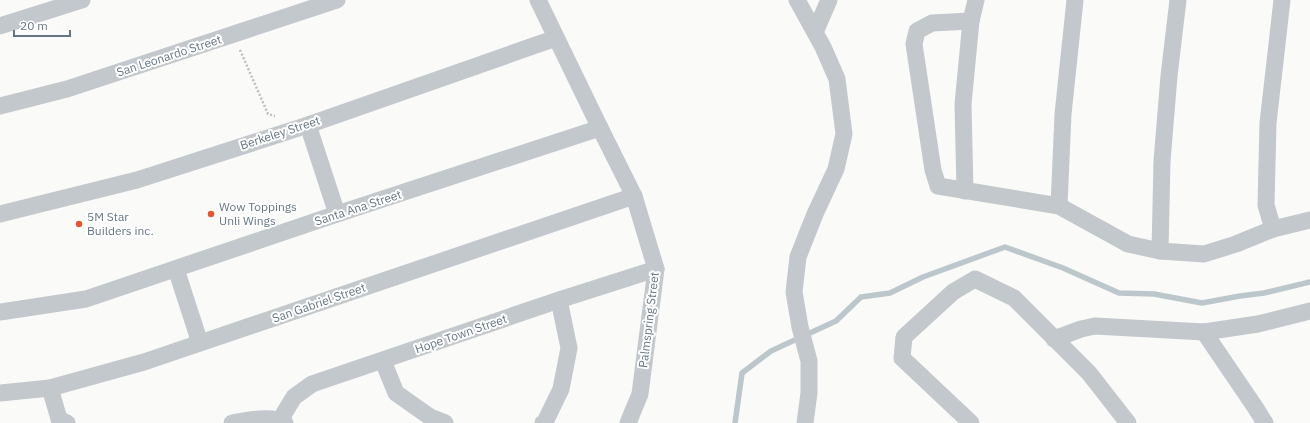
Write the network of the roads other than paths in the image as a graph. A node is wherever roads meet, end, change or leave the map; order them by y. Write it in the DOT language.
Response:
graph roads {
  1 [pos="82,0"];
  2 [pos="337,0"];
  3 [pos="538,0"];
  4 [pos="797,0"];
  5 [pos="830,0"];
  6 [pos="976,0"];
  7 [pos="1075,0"];
  8 [pos="1178,0"];
  9 [pos="1282,0"];
  10 [pos="971,21"];
  11 [pos="0,26"];
  12 [pos="815,32"];
  13 [pos="556,38"];
  14 [pos="0,106"];
  15 [pos="308,125"];
  16 [pos="600,128"];
  17 [pos="965,191"];
  18 [pos="634,196"];
  19 [pos="1059,206"];
  20 [pos="0,214"];
  21 [pos="337,214"];
  22 [pos="1310,220"];
  23 [pos="1273,229"];
  24 [pos="1160,251"];
  25 [pos="176,269"];
  26 [pos="656,269"];
  27 [pos="559,300"];
  28 [pos="1310,311"];
  29 [pos="0,312"];
  30 [pos="1204,332"];
  31 [pos="1054,339"];
  32 [pos="200,343"];
  33 [pos="383,361"];
  34 [pos="50,388"];
  35 [pos="0,393"];
  36 [pos="283,421"];
  37 [pos="67,423"];
  38 [pos="232,423"];
  39 [pos="445,423"];
  40 [pos="543,423"];
  41 [pos="628,423"];
  42 [pos="805,423"];
  43 [pos="971,423"];
  44 [pos="1128,423"];
  45 [pos="1265,423"];
  1 -- 11 [label="street"];
  2 -- 14 [label="street, San Leonardo Street"];
  3 -- 13 [label="street, Palmspring Street"];
  4 -- 12 [label="street"];
  5 -- 12 [label="street"];
  6 -- 10 [label="street"];
  7 -- 19 [label="street"];
  8 -- 24 [label="street"];
  9 -- 23 [label="street"];
  10 -- 17 [label="street"];
  10 -- 17 [label="street"];
  12 -- 42 [label="street"];
  13 -- 15 [label="street, Berkeley Street"];
  13 -- 16 [label="street, Palmspring Street"];
  15 -- 20 [label="street, Berkeley Street"];
  15 -- 21 [label="street"];
  16 -- 18 [label="street, Palmspring Street"];
  16 -- 21 [label="street, Santa Ana Street"];
  17 -- 19 [label="street"];
  18 -- 26 [label="street, Palmspring Street"];
  18 -- 32 [label="street, San Gabriel Street"];
  19 -- 24 [label="street"];
  21 -- 25 [label="street, Santa Ana Street"];
  22 -- 23 [label="street"];
  23 -- 24 [label="street"];
  25 -- 29 [label="street, Santa Ana Street"];
  25 -- 32 [label="street"];
  26 -- 27 [label="street, Hope Town Street"];
  26 -- 41 [label="street, Palmspring Street"];
  27 -- 33 [label="street, Hope Town Street"];
  27 -- 40 [label="street"];
  28 -- 30 [label="street"];
  30 -- 31 [label="street"];
  30 -- 45 [label="street"];
  31 -- 43 [label="street"];
  31 -- 44 [label="street"];
  32 -- 34 [label="street, San Gabriel Street"];
  33 -- 36 [label="street, Hope Town Street"];
  33 -- 39 [label="street"];
  34 -- 35 [label="street, San Gabriel Street"];
  34 -- 37 [label="street"];
  36 -- 38 [label="street"];
}
